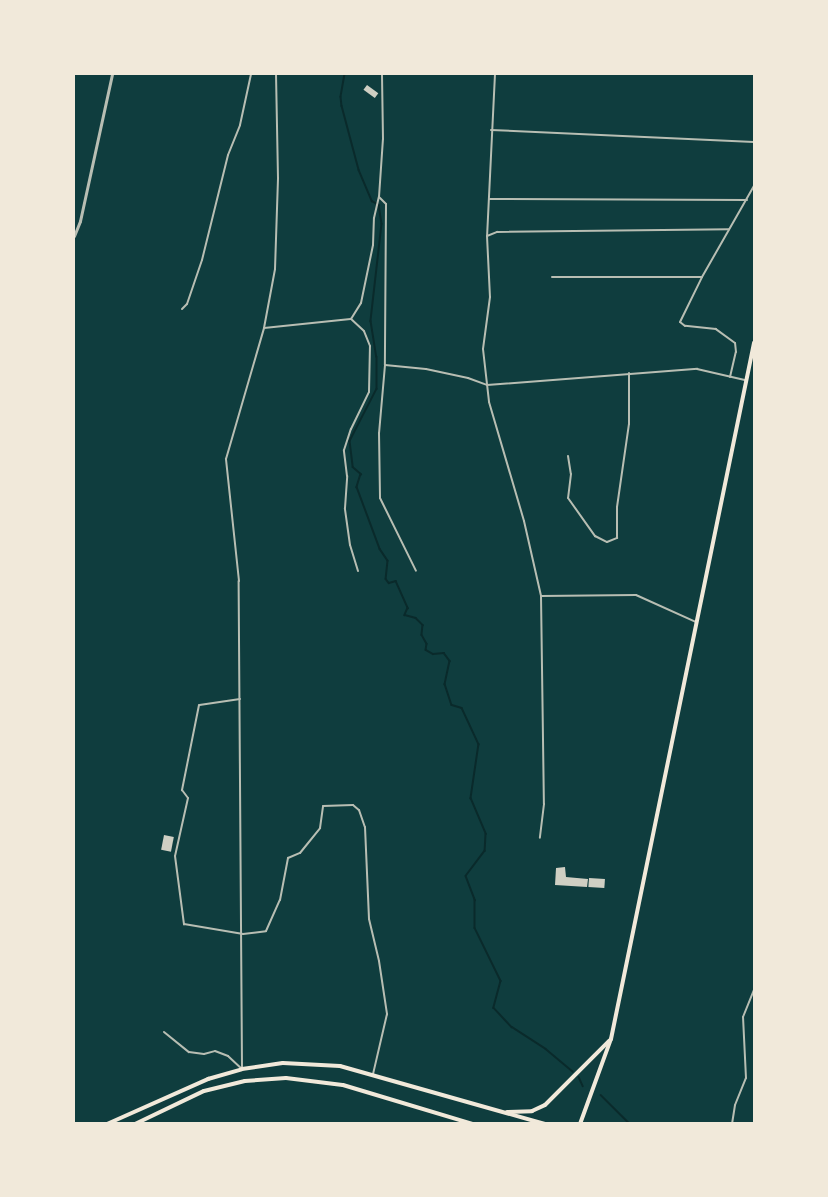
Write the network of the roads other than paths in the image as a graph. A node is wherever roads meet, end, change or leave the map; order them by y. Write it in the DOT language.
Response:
graph roads {
  1 [pos="112,74"];
  2 [pos="251,74"];
  3 [pos="276,74"];
  4 [pos="382,74"];
  5 [pos="495,74"];
  6 [pos="491,130"];
  7 [pos="754,142"];
  8 [pos="754,186"];
  9 [pos="379,197"];
  10 [pos="489,199"];
  11 [pos="747,200"];
  12 [pos="730,229"];
  13 [pos="74,236"];
  14 [pos="487,236"];
  15 [pos="552,277"];
  16 [pos="702,277"];
  17 [pos="182,309"];
  18 [pos="351,319"];
  19 [pos="264,328"];
  20 [pos="754,346"];
  21 [pos="385,365"];
  22 [pos="629,373"];
  23 [pos="730,377"];
  24 [pos="746,380"];
  25 [pos="487,385"];
  26 [pos="568,456"];
  27 [pos="358,571"];
  28 [pos="416,571"];
  29 [pos="540,596"];
  30 [pos="697,623"];
  31 [pos="240,699"];
  32 [pos="540,838"];
  33 [pos="243,934"];
  34 [pos="754,990"];
  35 [pos="164,1032"];
  36 [pos="611,1039"];
  37 [pos="242,1069"];
  38 [pos="373,1074"];
  39 [pos="507,1112"];
  40 [pos="107,1124"];
  41 [pos="135,1124"];
  42 [pos="473,1124"];
  43 [pos="545,1124"];
  44 [pos="580,1124"];
  45 [pos="732,1124"];
  1 -- 13 [label="street"];
  2 -- 17 [label="street"];
  3 -- 19 [label="street"];
  4 -- 9 [label="street"];
  5 -- 6 [label="street"];
  6 -- 7 [label="street"];
  6 -- 10 [label="street"];
  8 -- 11 [label="street"];
  9 -- 18 [label="street"];
  9 -- 21 [label="street"];
  10 -- 11 [label="street"];
  10 -- 14 [label="street"];
  11 -- 12 [label="street"];
  12 -- 14 [label="street"];
  12 -- 16 [label="street"];
  14 -- 25 [label="street"];
  15 -- 16 [label="street"];
  16 -- 23 [label="street"];
  18 -- 19 [label="street"];
  18 -- 27 [label="street"];
  19 -- 31 [label="street"];
  20 -- 24 [label="main road"];
  21 -- 25 [label="street"];
  21 -- 28 [label="street"];
  22 -- 23 [label="street"];
  22 -- 25 [label="street"];
  22 -- 26 [label="street"];
  23 -- 24 [label="street"];
  24 -- 30 [label="main road"];
  25 -- 29 [label="street"];
  29 -- 30 [label="street"];
  29 -- 32 [label="street"];
  30 -- 36 [label="main road"];
  31 -- 33 [label="street"];
  31 -- 33 [label="street"];
  33 -- 37 [label="street"];
  33 -- 38 [label="street"];
  34 -- 45 [label="street"];
  35 -- 37 [label="street"];
  36 -- 39 [label="main road"];
  36 -- 44 [label="main road"];
  37 -- 38 [label="main road"];
  37 -- 40 [label="main road"];
  38 -- 39 [label="main road"];
  39 -- 43 [label="main road"];
  41 -- 42 [label="main road"];
}
